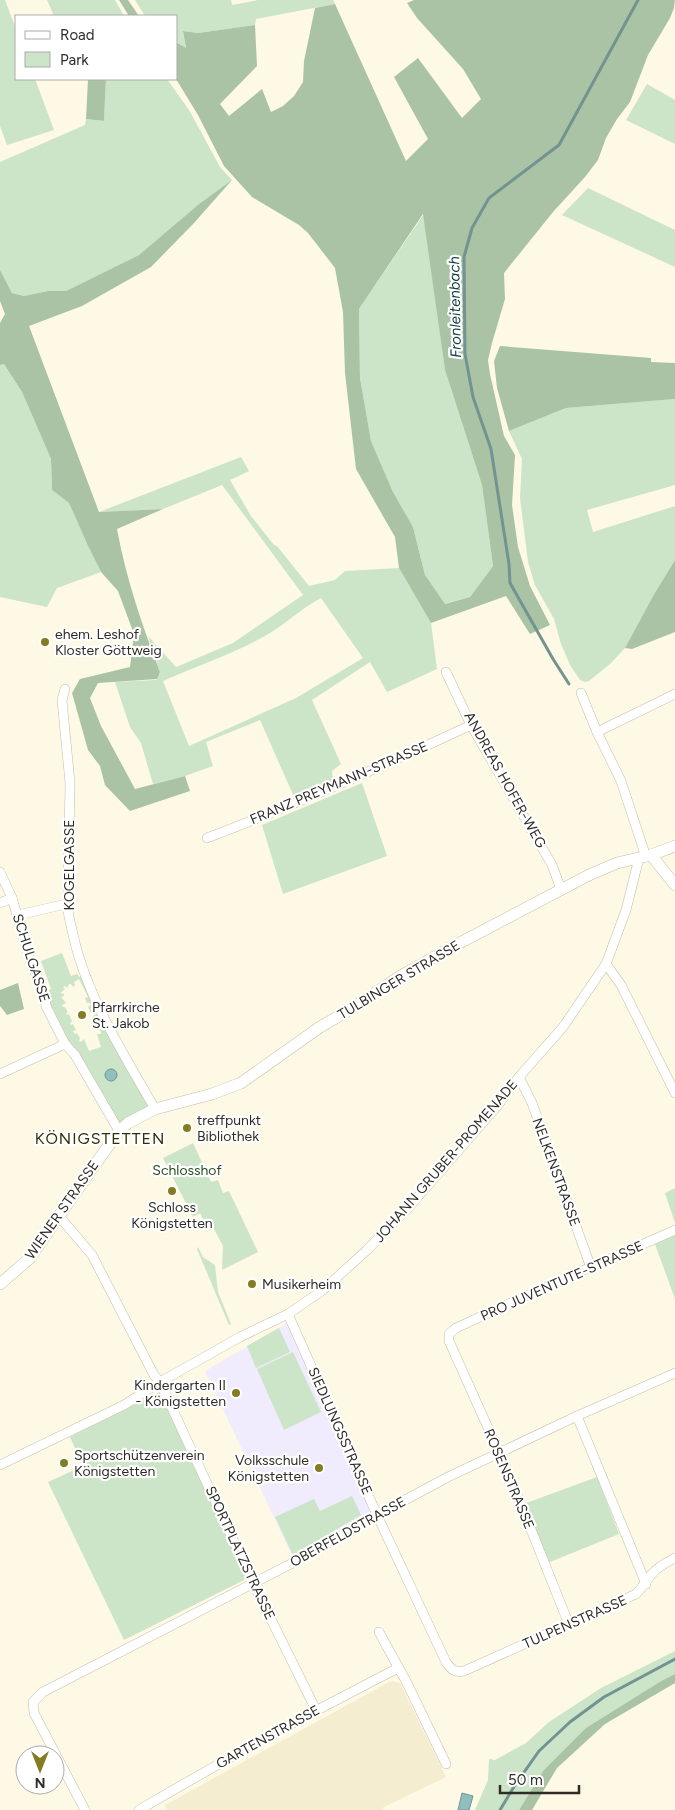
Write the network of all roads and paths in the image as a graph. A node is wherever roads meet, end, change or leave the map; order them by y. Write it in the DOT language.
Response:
graph roads {
  1 [pos="446,672"];
  2 [pos="65,689"];
  3 [pos="582,693"];
  4 [pos="675,694"];
  5 [pos="471,725"];
  6 [pos="598,732"];
  7 [pos="207,838"];
  8 [pos="675,846"];
  9 [pos="645,857"];
  10 [pos="0,872"];
  11 [pos="675,885"];
  12 [pos="562,889"];
  13 [pos="12,898"];
  14 [pos="0,903"];
  15 [pos="66,904"];
  16 [pos="18,914"];
  17 [pos="606,964"];
  18 [pos="65,1044"];
  19 [pos="0,1074"];
  20 [pos="520,1077"];
  21 [pos="675,1093"];
  22 [pos="155,1110"];
  23 [pos="119,1130"];
  24 [pos="59,1216"];
  25 [pos="675,1230"];
  26 [pos="591,1268"];
  27 [pos="0,1284"];
  28 [pos="288,1314"];
  29 [pos="449,1334"];
  30 [pos="675,1373"];
  31 [pos="160,1382"];
  32 [pos="577,1416"];
  33 [pos="498,1452"];
  34 [pos="0,1465"];
  35 [pos="377,1515"];
  36 [pos="675,1558"];
  37 [pos="253,1583"];
  38 [pos="646,1584"];
  39 [pos="570,1624"];
  40 [pos="378,1632"];
  41 [pos="398,1668"];
  42 [pos="464,1672"];
  43 [pos="316,1710"];
  44 [pos="446,1764"];
  45 [pos="85,1810"];
  46 [pos="140,1810"];
  1 -- 5 [label="street, ANDREAS HOFER-WEG"];
  2 -- 15 [label="street, KOGELGASSE"];
  3 -- 6 [label="street"];
  4 -- 6 [label="street"];
  5 -- 7 [label="street, FRANZ PREYMANN-STRASSE"];
  5 -- 12 [label="street, ANDREAS HOFER-WEG"];
  6 -- 9 [label="street"];
  8 -- 9 [label="main road, TULBINGER STRASSE"];
  9 -- 11 [label="main road"];
  9 -- 12 [label="main road, TULBINGER STRASSE"];
  9 -- 17 [label="street, JOHANN GRUBER-PROMENADE"];
  10 -- 13 [label="street, SCHULGASSE"];
  12 -- 22 [label="main road, TULBINGER STRASSE"];
  13 -- 14 [label="street"];
  13 -- 16 [label="street, SCHULGASSE"];
  15 -- 16 [label="street"];
  15 -- 22 [label="street, KOGELGASSE"];
  16 -- 18 [label="street, SCHULGASSE"];
  17 -- 20 [label="street, JOHANN GRUBER-PROMENADE"];
  17 -- 21 [label="street"];
  18 -- 19 [label="street"];
  18 -- 23 [label="street, SCHULGASSE"];
  20 -- 26 [label="street, NELKENSTRASSE"];
  20 -- 28 [label="street, JOHANN GRUBER-PROMENADE"];
  22 -- 23 [label="main road, TULBINGER STRASSE"];
  23 -- 24 [label="main road, WIENER STRASSE"];
  24 -- 27 [label="main road, WIENER STRASSE"];
  24 -- 31 [label="street, SPORTPLATZSTRASSE"];
  25 -- 26 [label="street, PRO JUVENTUTE-STRASSE"];
  26 -- 29 [label="street, PRO JUVENTUTE-STRASSE"];
  28 -- 31 [label="street, JOHANN GRUBER-PROMENADE"];
  28 -- 35 [label="street, SIEDLUNGSSTRASSE"];
  29 -- 33 [label="street, ROSENSTRASSE"];
  30 -- 32 [label="street, OBERFELDSTRASSE"];
  31 -- 34 [label="street, JOHANN GRUBER-PROMENADE"];
  31 -- 37 [label="street, SPORTPLATZSTRASSE"];
  32 -- 33 [label="street, OBERFELDSTRASSE"];
  32 -- 38 [label="street"];
  33 -- 35 [label="street, OBERFELDSTRASSE"];
  33 -- 39 [label="street, ROSENSTRASSE"];
  35 -- 37 [label="street, OBERFELDSTRASSE"];
  35 -- 42 [label="street, SIEDLUNGSSTRASSE"];
  36 -- 38 [label="street, TULPENSTRASSE"];
  37 -- 43 [label="street, SPORTPLATZSTRASSE"];
  37 -- 45 [label="street, OBERFELDSTRASSE"];
  38 -- 39 [label="street, TULPENSTRASSE"];
  39 -- 42 [label="street, TULPENSTRASSE"];
  40 -- 41 [label="street"];
  41 -- 43 [label="street, GARTENSTRASSE"];
  41 -- 44 [label="street"];
  43 -- 46 [label="street, GARTENSTRASSE"];
}
